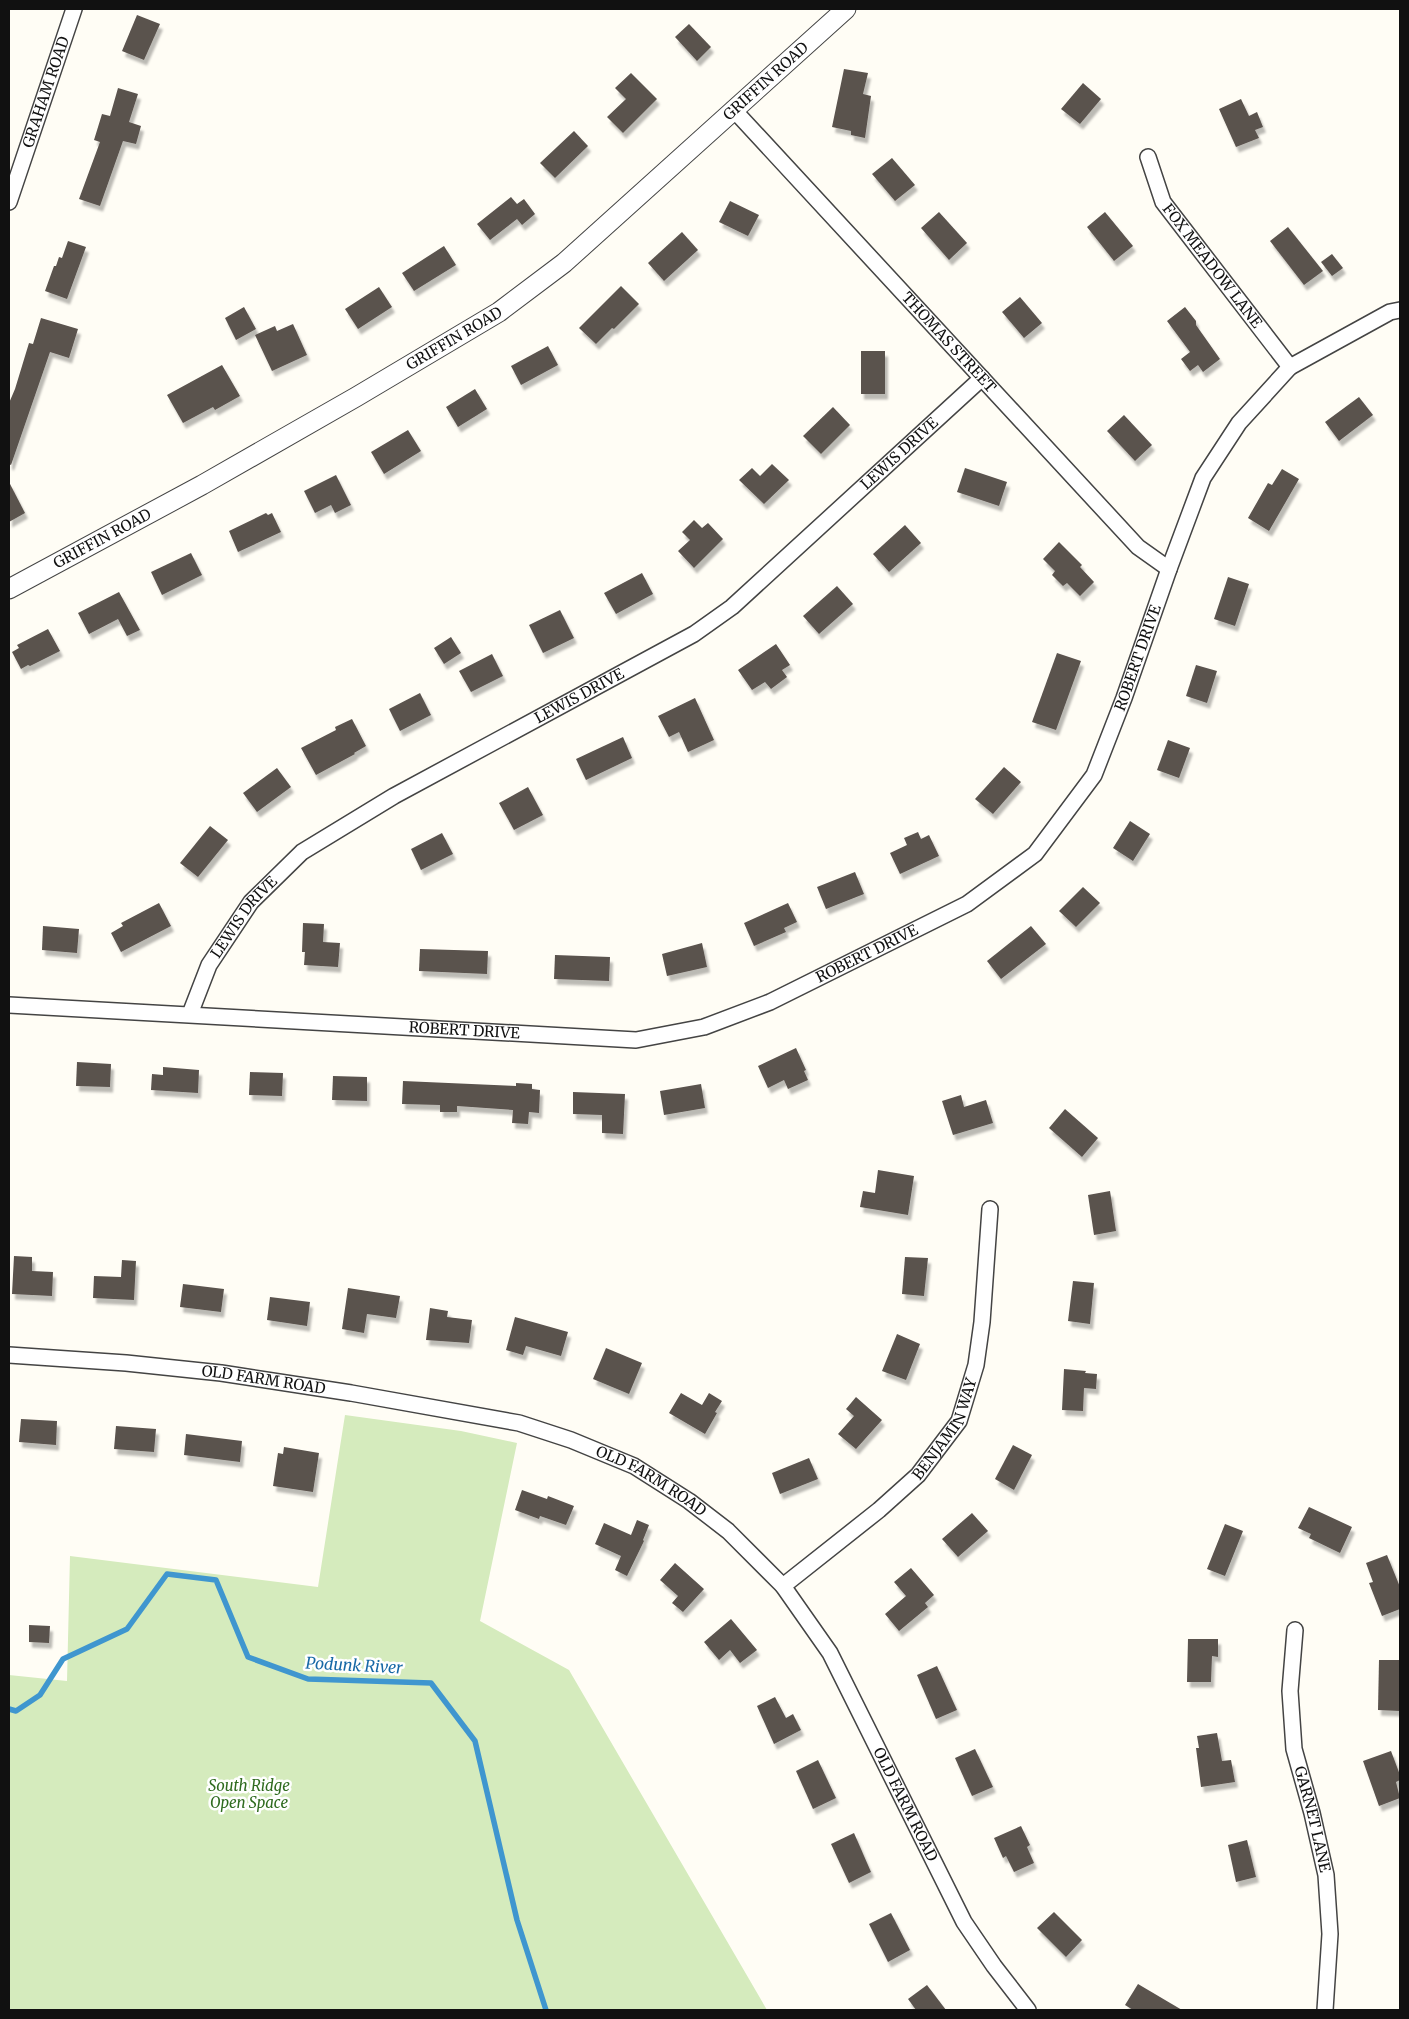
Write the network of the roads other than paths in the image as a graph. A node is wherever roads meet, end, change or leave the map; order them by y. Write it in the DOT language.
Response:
graph roads {
  1 [pos="74,9"];
  2 [pos="846,9"];
  3 [pos="733,110"];
  4 [pos="1148,156"];
  5 [pos="9,202"];
  6 [pos="1400,310"];
  7 [pos="1290,367"];
  8 [pos="982,378"];
  9 [pos="1169,569"];
  10 [pos="9,589"];
  11 [pos="9,1005"];
  12 [pos="190,1014"];
  13 [pos="990,1209"];
  14 [pos="9,1355"];
  15 [pos="783,1586"];
  16 [pos="1295,1630"];
  17 [pos="1028,2010"];
  18 [pos="1325,2010"];
  1 -- 5 [label="street, GRAHAM ROAD"];
  2 -- 3 [label="street, GRIFFIN ROAD"];
  3 -- 8 [label="street, THOMAS STREET"];
  3 -- 10 [label="street, GRIFFIN ROAD"];
  4 -- 7 [label="street, FOX MEADOW LANE"];
  6 -- 7 [label="street, ROBERT DRIVE"];
  7 -- 9 [label="street, ROBERT DRIVE"];
  8 -- 9 [label="street, THOMAS STREET"];
  8 -- 12 [label="street, LEWIS DRIVE"];
  9 -- 12 [label="street, ROBERT DRIVE"];
  11 -- 12 [label="street, ROBERT DRIVE"];
  13 -- 15 [label="street, BENJAMIN WAY"];
  14 -- 15 [label="street, OLD FARM ROAD"];
  15 -- 17 [label="street, OLD FARM ROAD"];
  16 -- 18 [label="street, GARNET LANE"];
}
